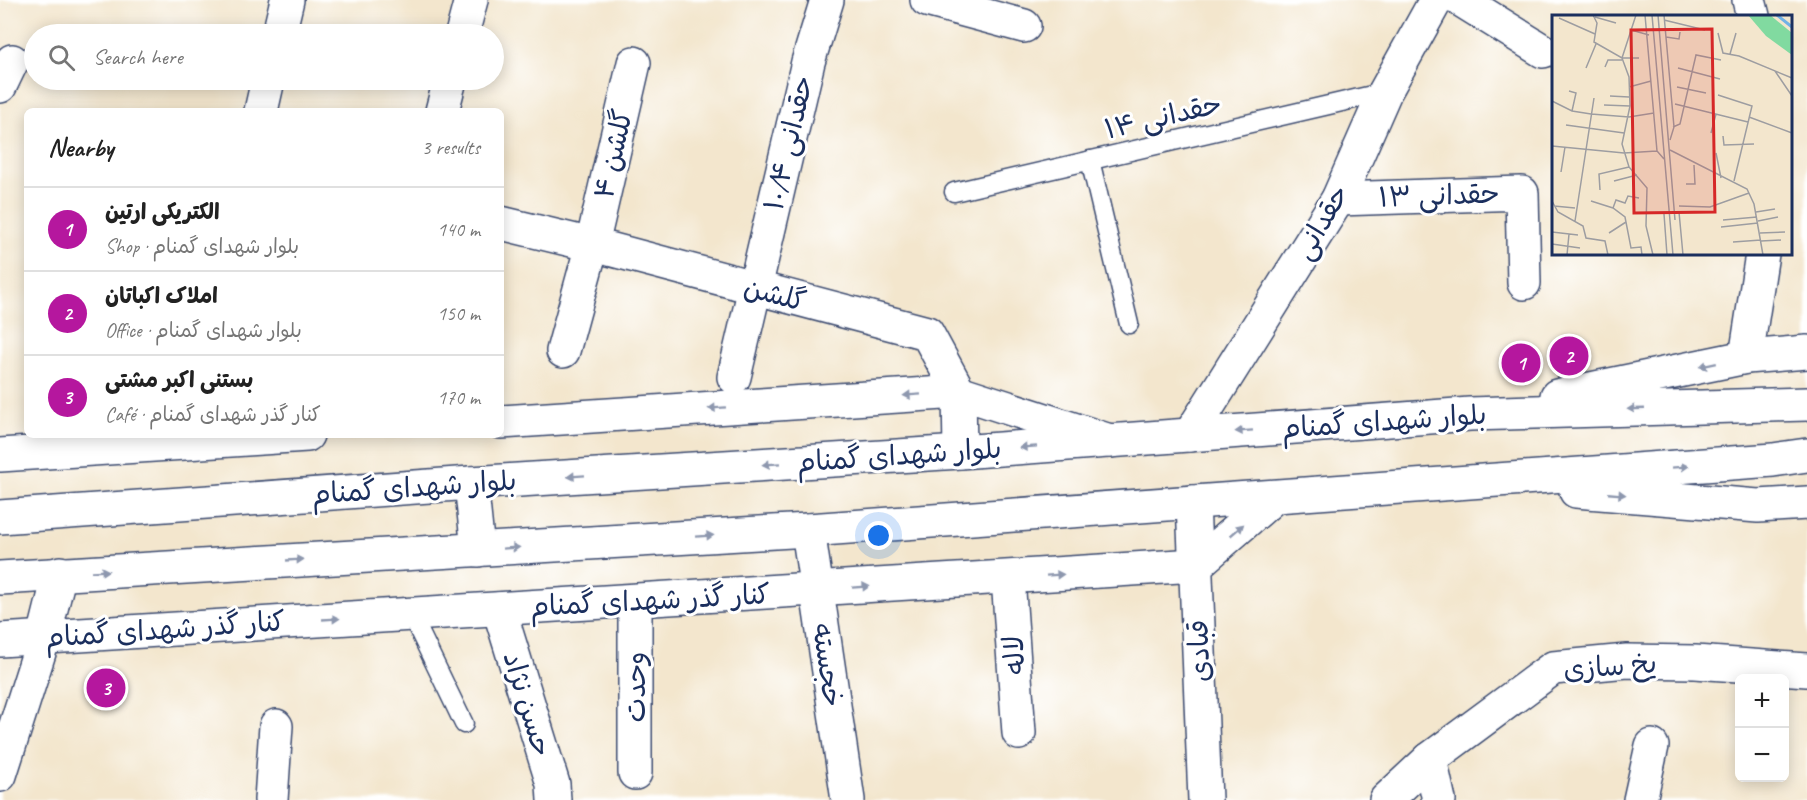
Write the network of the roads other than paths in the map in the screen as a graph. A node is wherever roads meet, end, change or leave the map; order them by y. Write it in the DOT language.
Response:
graph roads {
  1 [pos="287,0"];
  2 [pos="471,0"];
  3 [pos="827,0"];
  4 [pos="927,0"];
  5 [pos="1436,0"];
  6 [pos="1461,0"];
  7 [pos="1749,0"];
  8 [pos="1753,15"];
  9 [pos="281,24"];
  10 [pos="465,24"];
  11 [pos="1024,26"];
  12 [pos="1543,51"];
  13 [pos="634,63"];
  14 [pos="266,90"];
  15 [pos="447,90"];
  16 [pos="1385,92"];
  17 [pos="262,108"];
  18 [pos="443,108"];
  19 [pos="1090,160"];
  20 [pos="954,192"];
  21 [pos="1338,199"];
  22 [pos="504,224"];
  23 [pos="592,245"];
  24 [pos="1762,255"];
  25 [pos="1524,283"];
  26 [pos="754,288"];
  27 [pos="1129,324"];
  28 [pos="563,351"];
  29 [pos="1807,352"];
  30 [pos="1746,357"];
  31 [pos="734,377"];
  32 [pos="958,392"];
  33 [pos="1803,404"];
  34 [pos="1470,414"];
  35 [pos="504,422"];
  36 [pos="1190,435"];
  37 [pos="220,438"];
  38 [pos="1110,441"];
  39 [pos="74,443"];
  40 [pos="960,452"];
  41 [pos="0,455"];
  42 [pos="1807,455"];
  43 [pos="1475,482"];
  44 [pos="471,483"];
  45 [pos="1274,496"];
  46 [pos="1193,502"];
  47 [pos="1807,502"];
  48 [pos="0,517"];
  49 [pos="808,530"];
  50 [pos="478,550"];
  51 [pos="1196,565"];
  52 [pos="60,573"];
  53 [pos="0,578"];
  54 [pos="1008,578"];
  55 [pos="817,590"];
  56 [pos="635,601"];
  57 [pos="499,609"];
  58 [pos="411,614"];
  59 [pos="44,637"];
  60 [pos="0,640"];
  61 [pos="1807,670"];
  62 [pos="464,724"];
  63 [pos="276,726"];
  64 [pos="1019,733"];
  65 [pos="1652,746"];
  66 [pos="1430,759"];
  67 [pos="635,772"];
  68 [pos="0,775"];
  69 [pos="0,798"];
  70 [pos="6,800"];
  71 [pos="271,800"];
  72 [pos="554,800"];
  73 [pos="848,800"];
  74 [pos="1205,800"];
  75 [pos="1386,800"];
  76 [pos="1439,800"];
  77 [pos="1640,800"];
  1 -- 9 [label="main road"];
  2 -- 10 [label="main road"];
  3 -- 26 [label="main road, حقدانی ۱۰/۴"];
  4 -- 11 [label="main road"];
  5 -- 16 [label="main road, حقدانی"];
  6 -- 12 [label="main road"];
  7 -- 8 [label="main road"];
  13 -- 23 [label="main road, گلشن ۴"];
  14 -- 17 [label="main road"];
  15 -- 18 [label="main road"];
  16 -- 19 [label="lane, حقدانی ۱۴"];
  16 -- 21 [label="main road, حقدانی"];
  19 -- 20 [label="lane, حقدانی ۱۴"];
  19 -- 27 [label="lane"];
  21 -- 25 [label="main road, حقدانی ۱۳"];
  21 -- 36 [label="main road, حقدانی"];
  22 -- 23 [label="main road, گلشن"];
  23 -- 26 [label="main road, گلشن"];
  23 -- 28 [label="main road, گلشن ۴"];
  24 -- 30 [label="main road"];
  26 -- 31 [label="main road, حقدانی ۱۰/۴"];
  26 -- 32 [label="main road, گلشن"];
  29 -- 30 [label="main road"];
  30 -- 34 [label="main road, one-way"];
  32 -- 35 [label="main road, one-way"];
  32 -- 38 [label="main road"];
  32 -- 40 [label="main road, گلشن"];
  33 -- 34 [label="main road, بلوار شهدای گمنام, one-way"];
  34 -- 36 [label="main road, بلوار شهدای گمنام, one-way"];
  36 -- 38 [label="main road, بلوار شهدای گمنام"];
  37 -- 39 [label="main road"];
  38 -- 40 [label="main road, بلوار شهدای گمنام, one-way"];
  39 -- 41 [label="main road"];
  40 -- 44 [label="main road, بلوار شهدای گمنام, one-way"];
  43 -- 42 [label="main road, one-way"];
  43 -- 45 [label="main road"];
  43 -- 47 [label="main road, one-way"];
  44 -- 48 [label="main road, بلوار شهدای گمنام"];
  44 -- 50 [label="main road"];
  45 -- 46 [label="main road"];
  51 -- 45 [label="main road, one-way"];
  46 -- 49 [label="main road"];
  46 -- 51 [label="main road, قبادی"];
  50 -- 49 [label="main road, one-way"];
  49 -- 55 [label="main road, خجسته"];
  52 -- 50 [label="main road, one-way"];
  54 -- 51 [label="main road, کنار گذر شهدای گمنام, one-way"];
  51 -- 74 [label="main road, قبادی"];
  52 -- 53 [label="main road"];
  52 -- 59 [label="main road"];
  55 -- 54 [label="main road, کنار گذر شهدای گمنام, one-way"];
  54 -- 64 [label="main road, لاله"];
  55 -- 56 [label="main road, کنار گذر شهدای گمنام"];
  55 -- 73 [label="main road, خجسته"];
  56 -- 57 [label="main road, کنار گذر شهدای گمنام"];
  56 -- 67 [label="main road, وحدت"];
  57 -- 58 [label="main road, کنار گذر شهدای گمنام"];
  57 -- 72 [label="main road, حسن نژاد"];
  59 -- 58 [label="main road, کنار گذر شهدای گمنام, one-way"];
  58 -- 62 [label="lane"];
  59 -- 60 [label="main road, کنار گذر شهدای گمنام"];
  59 -- 68 [label="main road"];
  61 -- 66 [label="main road, یخ سازی"];
  63 -- 71 [label="main road"];
  65 -- 77 [label="main road"];
  66 -- 75 [label="main road, یخ سازی"];
  66 -- 76 [label="main road"];
  69 -- 70 [label="main road"];
}
